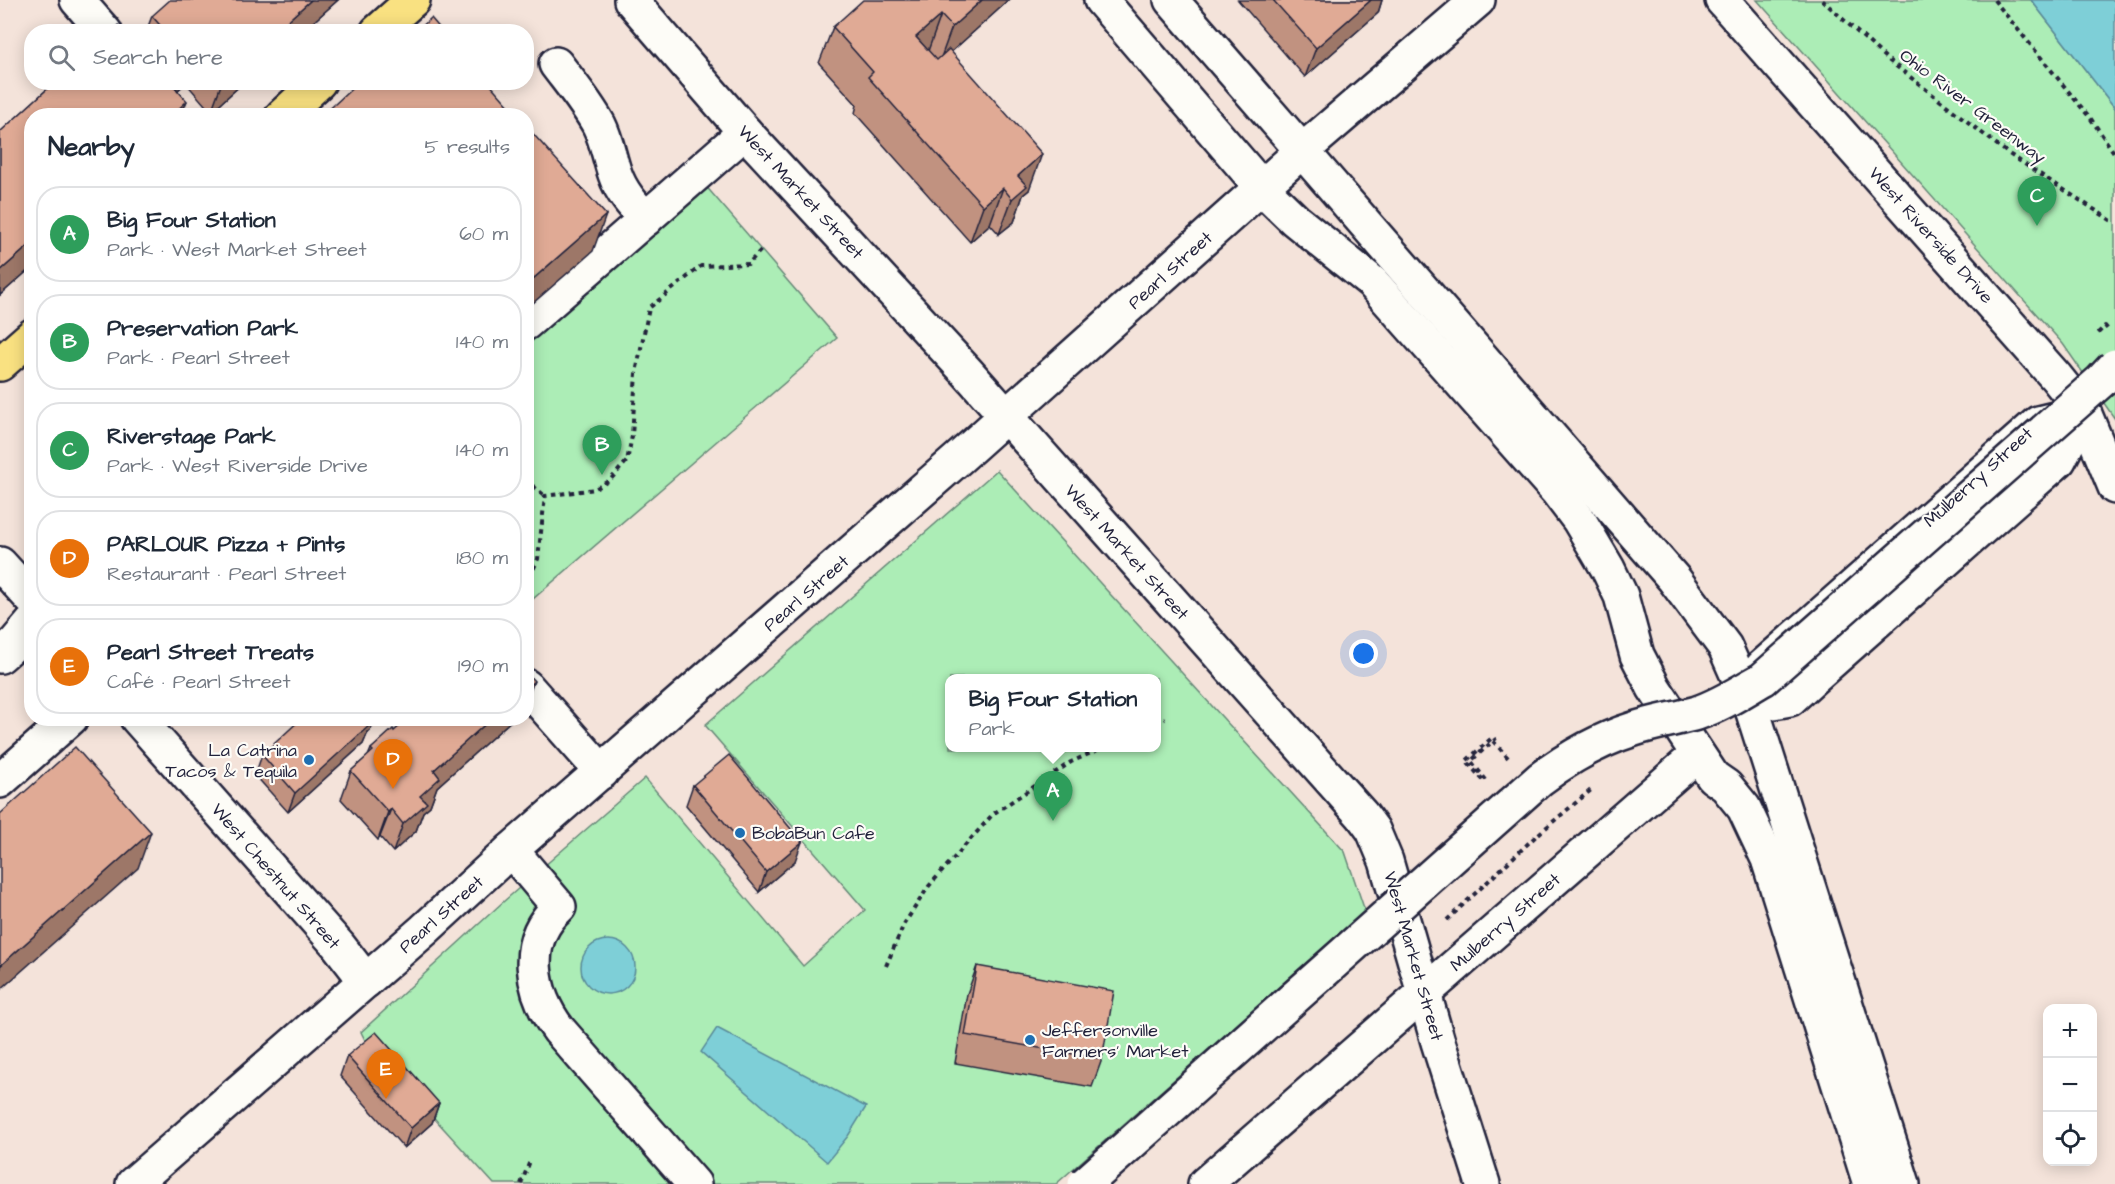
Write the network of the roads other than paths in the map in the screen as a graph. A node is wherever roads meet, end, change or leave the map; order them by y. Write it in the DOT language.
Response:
graph roads {
  1 [pos="77,0"];
  2 [pos="413,0"];
  3 [pos="631,0"];
  4 [pos="1101,0"];
  5 [pos="1478,0"];
  6 [pos="1722,0"];
  7 [pos="1183,4"];
  8 [pos="98,24"];
  9 [pos="386,24"];
  10 [pos="556,64"];
  11 [pos="311,90"];
  12 [pos="291,108"];
  13 [pos="745,132"];
  14 [pos="1302,151"];
  15 [pos="1262,188"];
  16 [pos="646,219"];
  17 [pos="534,316"];
  18 [pos="24,343"];
  19 [pos="0,364"];
  20 [pos="2115,366"];
  21 [pos="2084,412"];
  22 [pos="1005,417"];
  23 [pos="2115,487"];
  24 [pos="0,564"];
  25 [pos="24,590"];
  26 [pos="24,632"];
  27 [pos="0,656"];
  28 [pos="534,695"];
  29 [pos="1751,706"];
  30 [pos="62,726"];
  31 [pos="144,726"];
  32 [pos="1697,754"];
  33 [pos="602,772"];
  34 [pos="0,781"];
  35 [pos="511,850"];
  36 [pos="366,981"];
  37 [pos="1425,992"];
  38 [pos="133,1184"];
  39 [pos="694,1184"];
  40 [pos="1084,1184"];
  41 [pos="1205,1184"];
  42 [pos="1483,1184"];
  43 [pos="1870,1184"];
  44 [pos="1903,1184"];
  1 -- 8 [label="street"];
  2 -- 9 [label="main road"];
  3 -- 13 [label="street, West Market Street"];
  4 -- 15 [label="street"];
  5 -- 14 [label="street, Pearl Street"];
  6 -- 21 [label="street, West Riverside Drive"];
  7 -- 14 [label="street"];
  10 -- 16 [label="street"];
  11 -- 12 [label="main road"];
  13 -- 16 [label="street"];
  13 -- 22 [label="street, West Market Street"];
  14 -- 15 [label="street, Pearl Street"];
  14 -- 29 [label="street"];
  15 -- 22 [label="street, Pearl Street"];
  15 -- 32 [label="street"];
  16 -- 17 [label="street"];
  18 -- 19 [label="main road"];
  20 -- 40 [label="street, bridge"];
  21 -- 23 [label="street, West Riverside Drive"];
  21 -- 29 [label="street"];
  22 -- 33 [label="street, Pearl Street"];
  22 -- 37 [label="street, West Market Street"];
  24 -- 25 [label="street"];
  26 -- 27 [label="street"];
  28 -- 33 [label="street"];
  29 -- 44 [label="street"];
  30 -- 34 [label="street"];
  31 -- 36 [label="street, West Chestnut Street"];
  32 -- 37 [label="street, Mulberry Street"];
  32 -- 43 [label="street"];
  33 -- 35 [label="street, Pearl Street"];
  35 -- 36 [label="street, Pearl Street"];
  35 -- 39 [label="street"];
  36 -- 38 [label="street, Pearl Street"];
  37 -- 41 [label="street, Mulberry Street"];
  37 -- 42 [label="street, West Market Street"];
}
